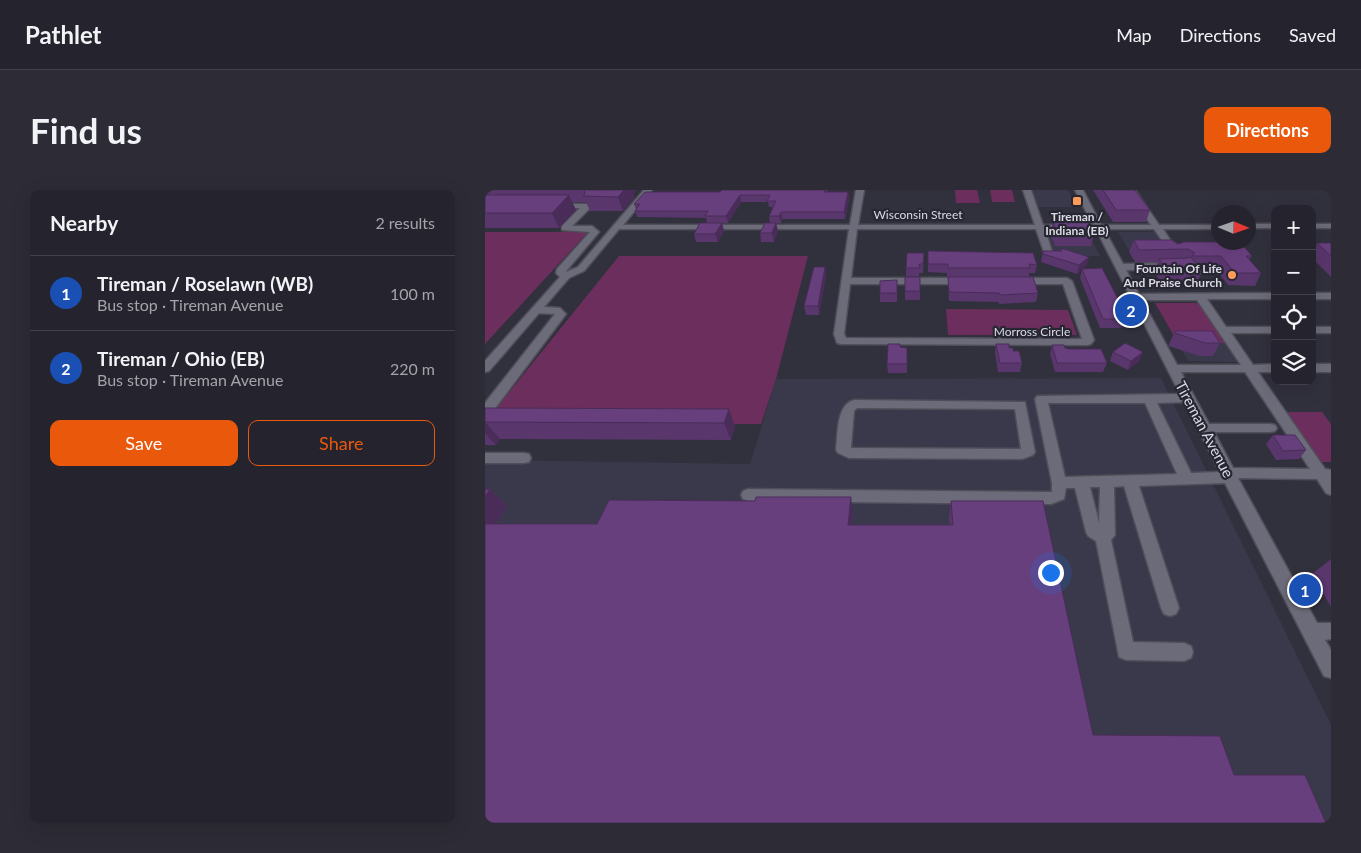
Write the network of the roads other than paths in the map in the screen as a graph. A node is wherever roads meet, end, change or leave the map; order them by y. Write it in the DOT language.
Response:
graph roads {
  1 [pos="648,190"];
  2 [pos="860,190"];
  3 [pos="1027,190"];
  4 [pos="1079,190"];
  5 [pos="1131,190"];
  6 [pos="550,206"];
  7 [pos="853,226"];
  8 [pos="1211,226"];
  9 [pos="1256,226"];
  10 [pos="1271,226"];
  11 [pos="1316,226"];
  12 [pos="1331,226"];
  13 [pos="617,227"];
  14 [pos="1039,227"];
  15 [pos="1098,227"];
  16 [pos="1156,227"];
  17 [pos="1174,252"];
  18 [pos="1049,255"];
  19 [pos="1183,266"];
  20 [pos="1119,267"];
  21 [pos="566,276"];
  22 [pos="846,281"];
  23 [pos="980,281"];
  24 [pos="1000,281"];
  25 [pos="1200,296"];
  26 [pos="1271,296"];
  27 [pos="1316,296"];
  28 [pos="1331,296"];
  29 [pos="1135,297"];
  30 [pos="536,310"];
  31 [pos="1223,330"];
  32 [pos="1271,330"];
  33 [pos="1316,330"];
  34 [pos="1331,330"];
  35 [pos="485,368"];
  36 [pos="1271,368"];
  37 [pos="1316,368"];
  38 [pos="1331,368"];
  39 [pos="1173,369"];
  40 [pos="1249,369"];
  41 [pos="1188,398"];
  42 [pos="1149,399"];
  43 [pos="1021,411"];
  44 [pos="1044,411"];
  45 [pos="485,412"];
  46 [pos="1204,428"];
  47 [pos="1270,428"];
  48 [pos="485,458"];
  49 [pos="523,458"];
  50 [pos="1326,474"];
  51 [pos="1229,475"];
  52 [pos="1187,479"];
  53 [pos="1107,481"];
  54 [pos="1130,481"];
  55 [pos="1081,482"];
  56 [pos="1059,483"];
  57 [pos="1331,489"];
  58 [pos="748,495"];
  59 [pos="1103,538"];
  60 [pos="1170,608"];
  61 [pos="1311,632"];
  62 [pos="1331,632"];
  63 [pos="1184,652"];
  64 [pos="1331,669"];
  1 -- 13 [label="street"];
  2 -- 7 [label="street, Morross Circle"];
  3 -- 14 [label="street"];
  4 -- 15 [label="street, Tireman Avenue"];
  5 -- 16 [label="street"];
  6 -- 21 [label="street"];
  7 -- 13 [label="street, Wisconsin Street"];
  7 -- 14 [label="street, Wisconsin Street"];
  7 -- 22 [label="street, Morross Circle"];
  8 -- 16 [label="street, Wisconsin Street"];
  9 -- 10 [label="street"];
  11 -- 12 [label="street"];
  13 -- 21 [label="street"];
  14 -- 15 [label="street, Wisconsin Street"];
  14 -- 18 [label="street"];
  15 -- 16 [label="street, Wisconsin Street"];
  15 -- 20 [label="street, Tireman Avenue"];
  16 -- 17 [label="street"];
  19 -- 20 [label="street"];
  20 -- 29 [label="street, Tireman Avenue"];
  21 -- 30 [label="street"];
  22 -- 23 [label="street"];
  22 -- 24 [label="street, Morross Circle"];
  25 -- 26 [label="street"];
  25 -- 29 [label="street"];
  25 -- 31 [label="street"];
  27 -- 28 [label="street"];
  29 -- 39 [label="street, Tireman Avenue"];
  30 -- 35 [label="street"];
  30 -- 45 [label="street"];
  31 -- 32 [label="street"];
  31 -- 40 [label="street"];
  33 -- 34 [label="street"];
  36 -- 40 [label="street"];
  37 -- 38 [label="street"];
  39 -- 40 [label="street"];
  39 -- 41 [label="street, Tireman Avenue"];
  40 -- 50 [label="street"];
  41 -- 42 [label="street"];
  41 -- 46 [label="street, Tireman Avenue"];
  42 -- 44 [label="street"];
  42 -- 52 [label="street"];
  43 -- 43 [label="street"];
  43 -- 44 [label="street"];
  44 -- 56 [label="street"];
  46 -- 47 [label="street"];
  46 -- 51 [label="street, Tireman Avenue"];
  48 -- 49 [label="street"];
  50 -- 51 [label="street"];
  50 -- 57 [label="street"];
  51 -- 52 [label="street"];
  51 -- 61 [label="street, Tireman Avenue"];
  52 -- 54 [label="street"];
  53 -- 54 [label="street"];
  53 -- 55 [label="street"];
  53 -- 59 [label="street"];
  54 -- 60 [label="street"];
  55 -- 56 [label="street"];
  55 -- 59 [label="street"];
  56 -- 58 [label="street"];
  59 -- 63 [label="street"];
  61 -- 62 [label="street"];
  61 -- 64 [label="street, Tireman Avenue"];
}
